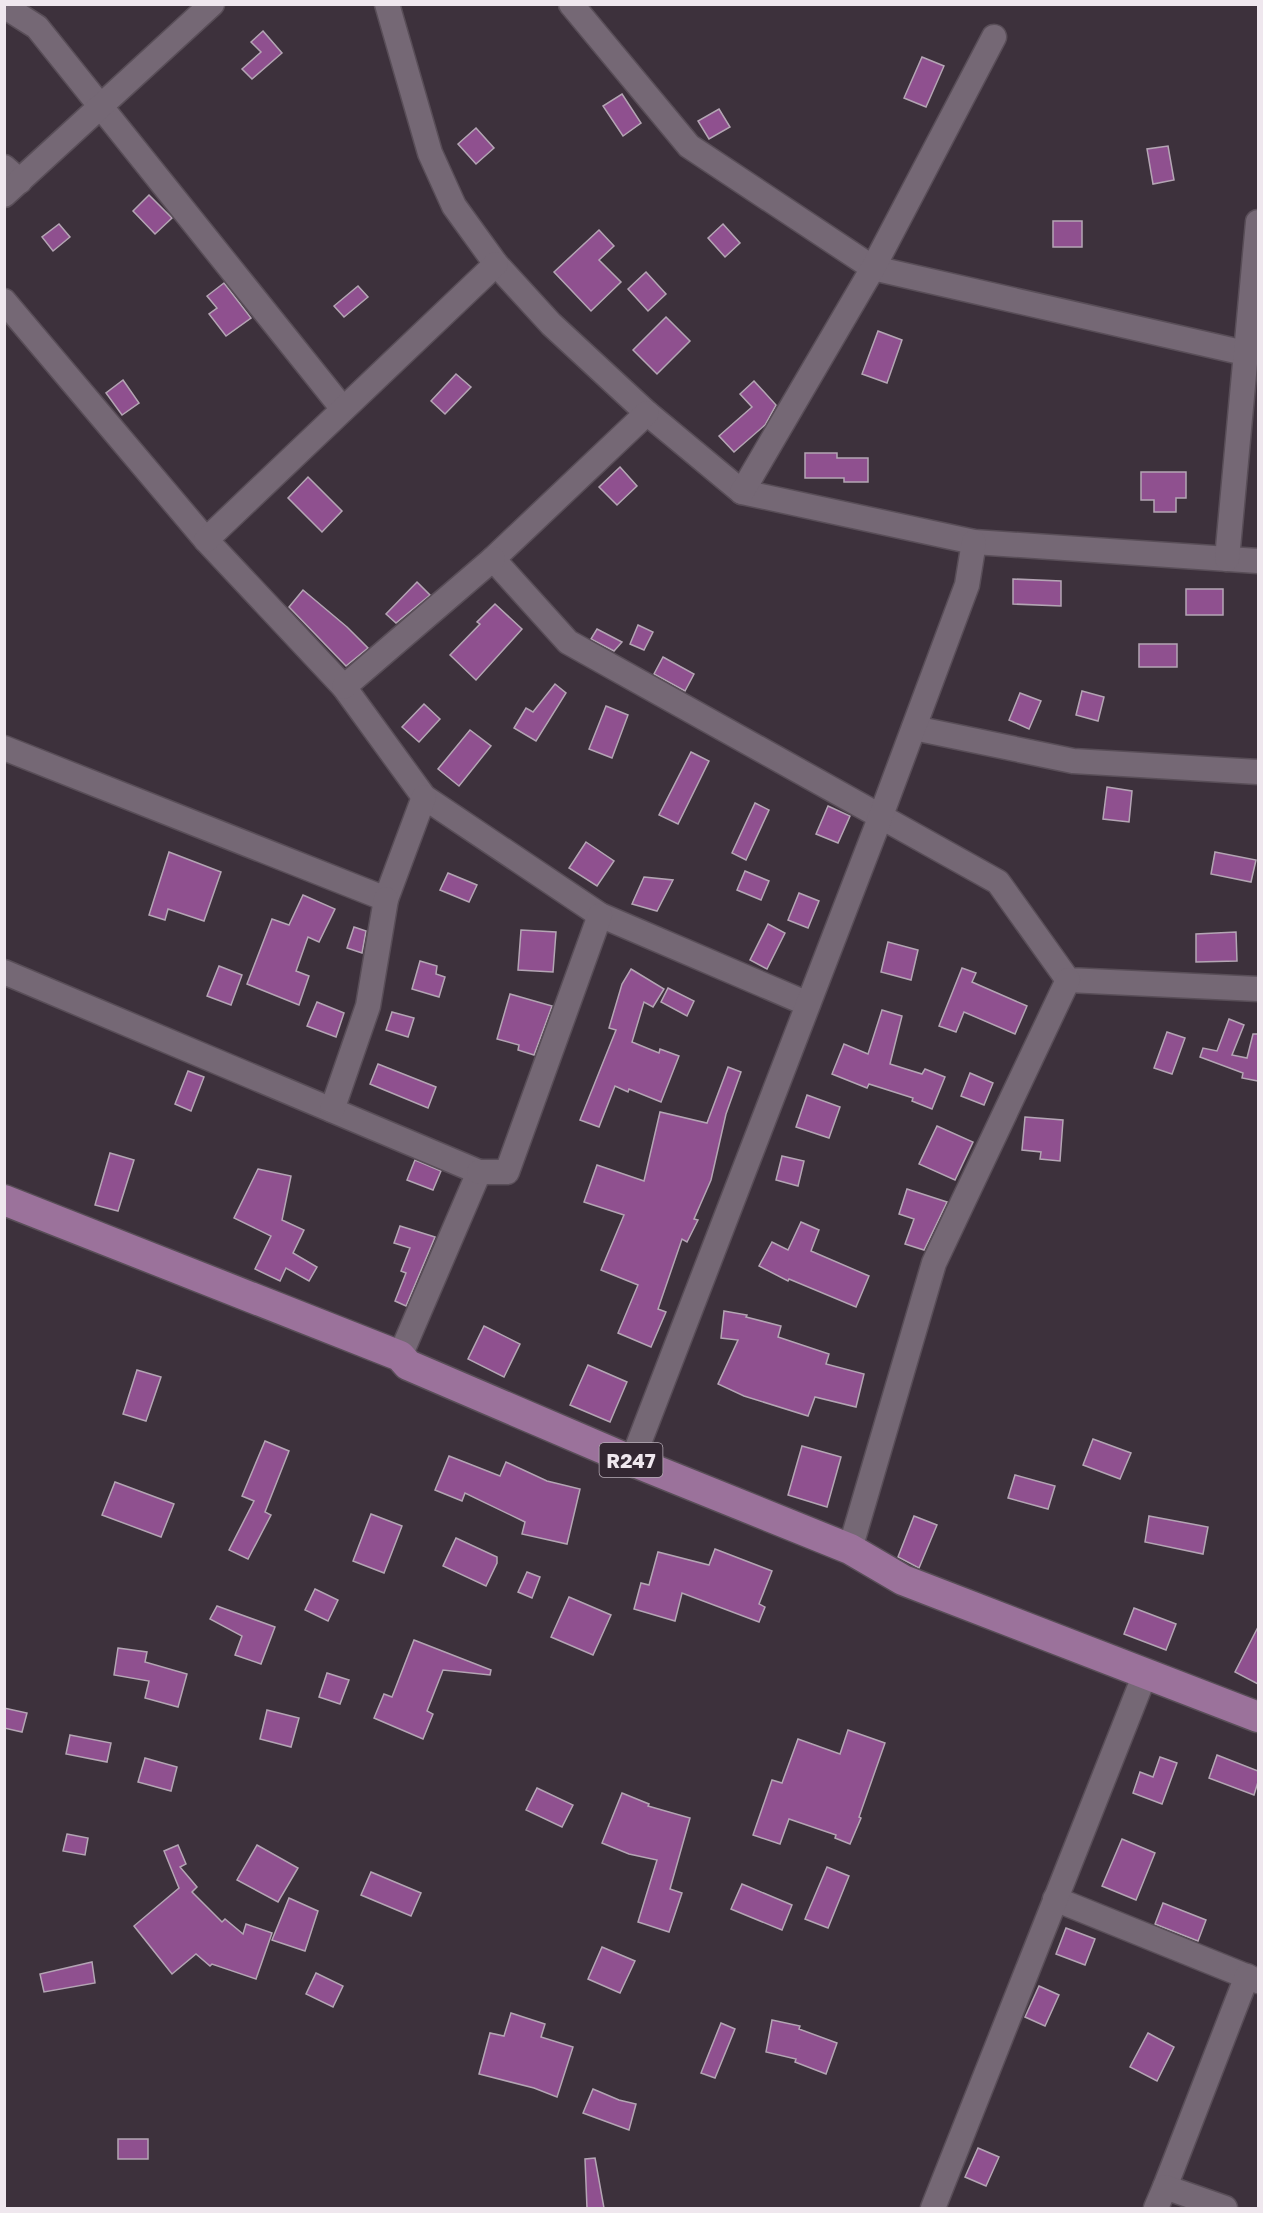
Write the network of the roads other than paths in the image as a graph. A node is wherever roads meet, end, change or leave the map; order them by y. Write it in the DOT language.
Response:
graph roads {
  1 [pos="212,4"];
  2 [pos="387,4"];
  3 [pos="571,4"];
  4 [pos="4,6"];
  5 [pos="994,37"];
  6 [pos="101,109"];
  7 [pos="10,181"];
  8 [pos="1258,222"];
  9 [pos="496,264"];
  10 [pos="873,268"];
  11 [pos="4,301"];
  12 [pos="1236,351"];
  13 [pos="343,409"];
  14 [pos="646,413"];
  15 [pos="742,492"];
  16 [pos="206,540"];
  17 [pos="974,542"];
  18 [pos="493,559"];
  19 [pos="1227,559"];
  20 [pos="1258,561"];
  21 [pos="344,687"];
  22 [pos="914,728"];
  23 [pos="4,748"];
  24 [pos="1258,772"];
  25 [pos="424,797"];
  26 [pos="880,818"];
  27 [pos="386,898"];
  28 [pos="600,915"];
  29 [pos="4,972"];
  30 [pos="1068,980"];
  31 [pos="1258,989"];
  32 [pos="808,1004"];
  33 [pos="332,1110"];
  34 [pos="479,1172"];
  35 [pos="4,1200"];
  36 [pos="400,1356"];
  37 [pos="632,1461"];
  38 [pos="850,1549"];
  39 [pos="1145,1674"];
  40 [pos="1258,1717"];
  41 [pos="1055,1899"];
  42 [pos="1253,1979"];
  43 [pos="1161,2198"];
  44 [pos="933,2208"];
  45 [pos="1225,2208"];
  1 -- 6 [label="street"];
  2 -- 9 [label="street"];
  3 -- 10 [label="street"];
  4 -- 6 [label="street"];
  5 -- 10 [label="street"];
  6 -- 7 [label="street"];
  6 -- 13 [label="street"];
  8 -- 19 [label="street"];
  9 -- 13 [label="street"];
  9 -- 14 [label="street"];
  10 -- 12 [label="street"];
  10 -- 15 [label="street"];
  11 -- 16 [label="street"];
  13 -- 16 [label="street"];
  14 -- 15 [label="street"];
  14 -- 18 [label="street"];
  15 -- 17 [label="street"];
  16 -- 21 [label="street"];
  17 -- 19 [label="street"];
  17 -- 22 [label="street"];
  18 -- 21 [label="street"];
  18 -- 26 [label="street"];
  19 -- 20 [label="street"];
  21 -- 25 [label="street"];
  22 -- 24 [label="street"];
  22 -- 26 [label="street"];
  23 -- 27 [label="street"];
  25 -- 27 [label="street"];
  25 -- 28 [label="street"];
  26 -- 30 [label="street"];
  26 -- 32 [label="street"];
  27 -- 33 [label="street"];
  28 -- 32 [label="street"];
  28 -- 34 [label="street"];
  29 -- 33 [label="street"];
  30 -- 31 [label="street"];
  30 -- 38 [label="street"];
  32 -- 37 [label="street"];
  33 -- 34 [label="street"];
  34 -- 36 [label="street"];
  35 -- 36 [label="main road, R247"];
  36 -- 37 [label="main road, R247"];
  37 -- 38 [label="main road, R247"];
  38 -- 39 [label="main road, R247"];
  39 -- 40 [label="main road, R247"];
  39 -- 41 [label="street"];
  41 -- 42 [label="street"];
  41 -- 44 [label="street"];
  42 -- 43 [label="street"];
  43 -- 45 [label="street"];
}
